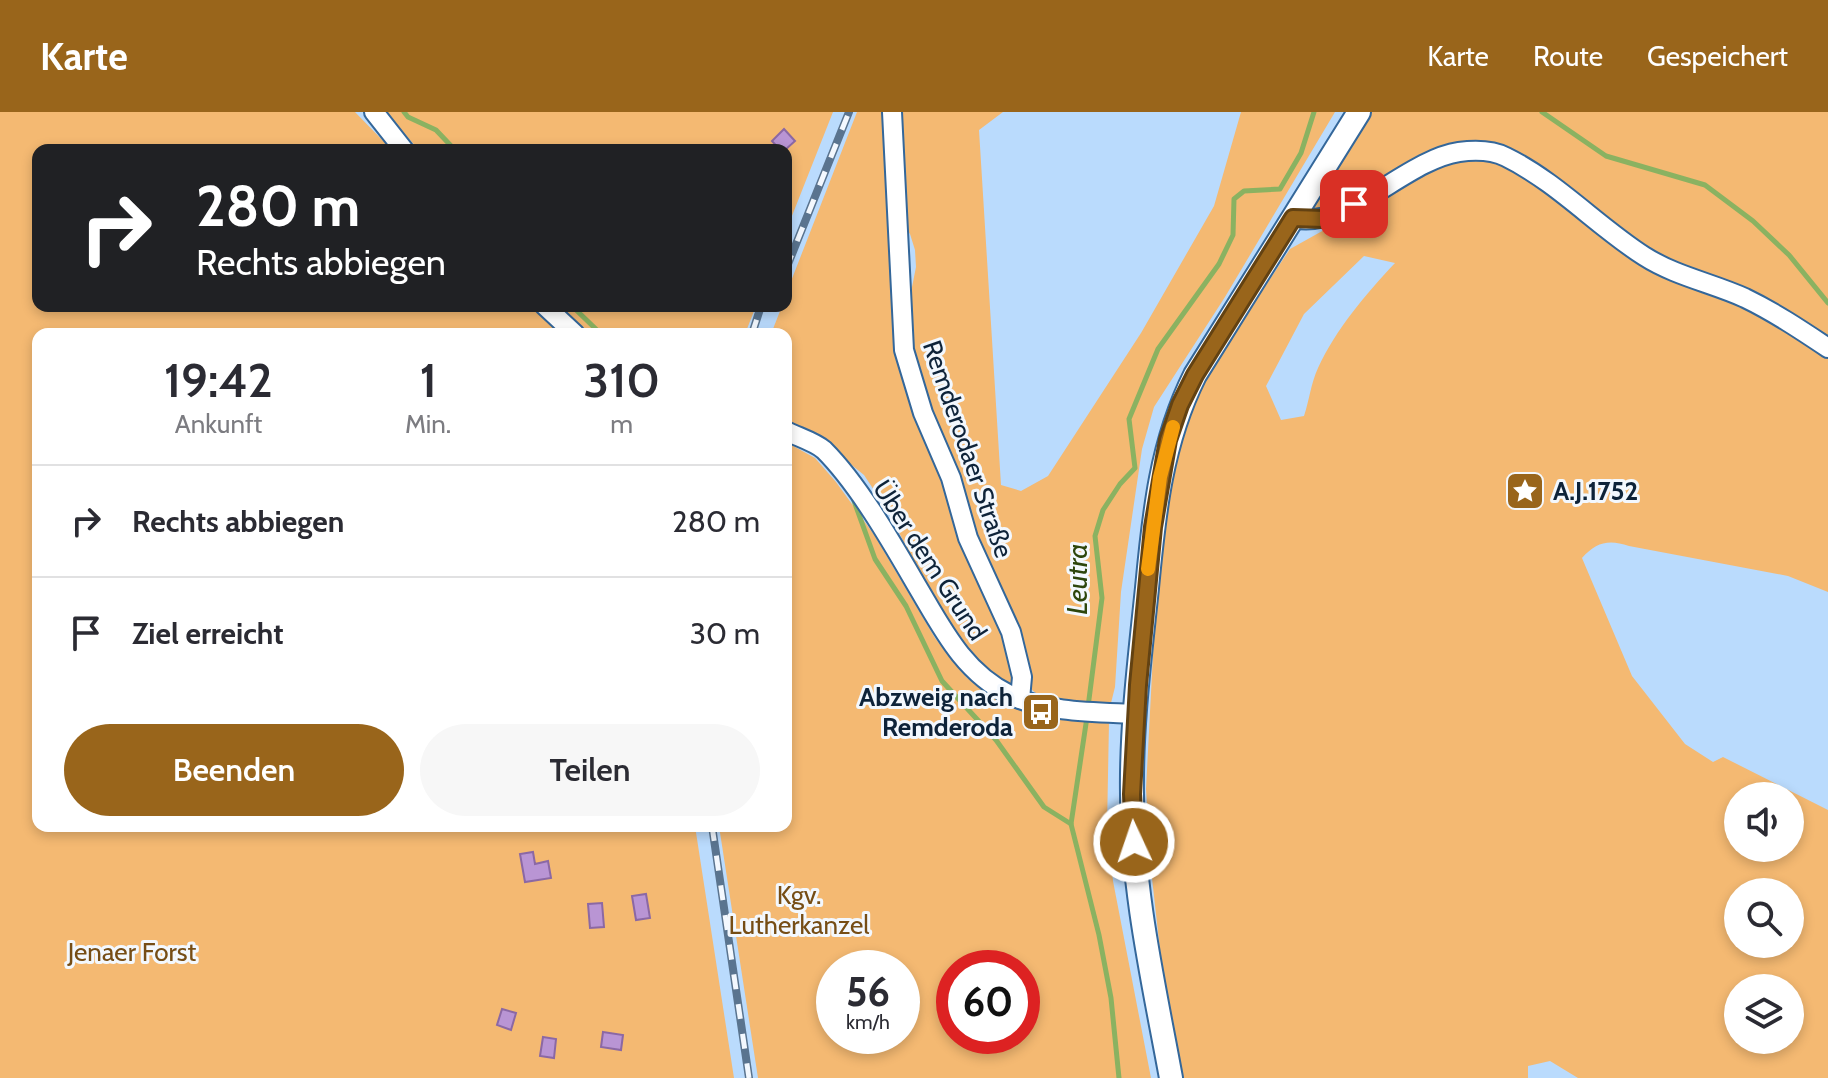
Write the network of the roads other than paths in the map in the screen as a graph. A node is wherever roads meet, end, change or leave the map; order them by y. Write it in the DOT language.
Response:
graph roads {
  1 [pos="374,112"];
  2 [pos="892,112"];
  3 [pos="1359,112"];
  4 [pos="399,144"];
  5 [pos="1293,218"];
  6 [pos="551,312"];
  7 [pos="569,328"];
  8 [pos="1828,348"];
  9 [pos="792,434"];
  10 [pos="1020,699"];
  11 [pos="1136,714"];
  12 [pos="1171,1078"];
  1 -- 4 [label="street"];
  2 -- 10 [label="street, Remderodaer Straße"];
  3 -- 5 [label="main road"];
  5 -- 8 [label="street"];
  5 -- 11 [label="main road"];
  6 -- 7 [label="street"];
  9 -- 10 [label="street, Über dem Grund"];
  10 -- 11 [label="street, Über dem Grund"];
  11 -- 12 [label="main road"];
}
